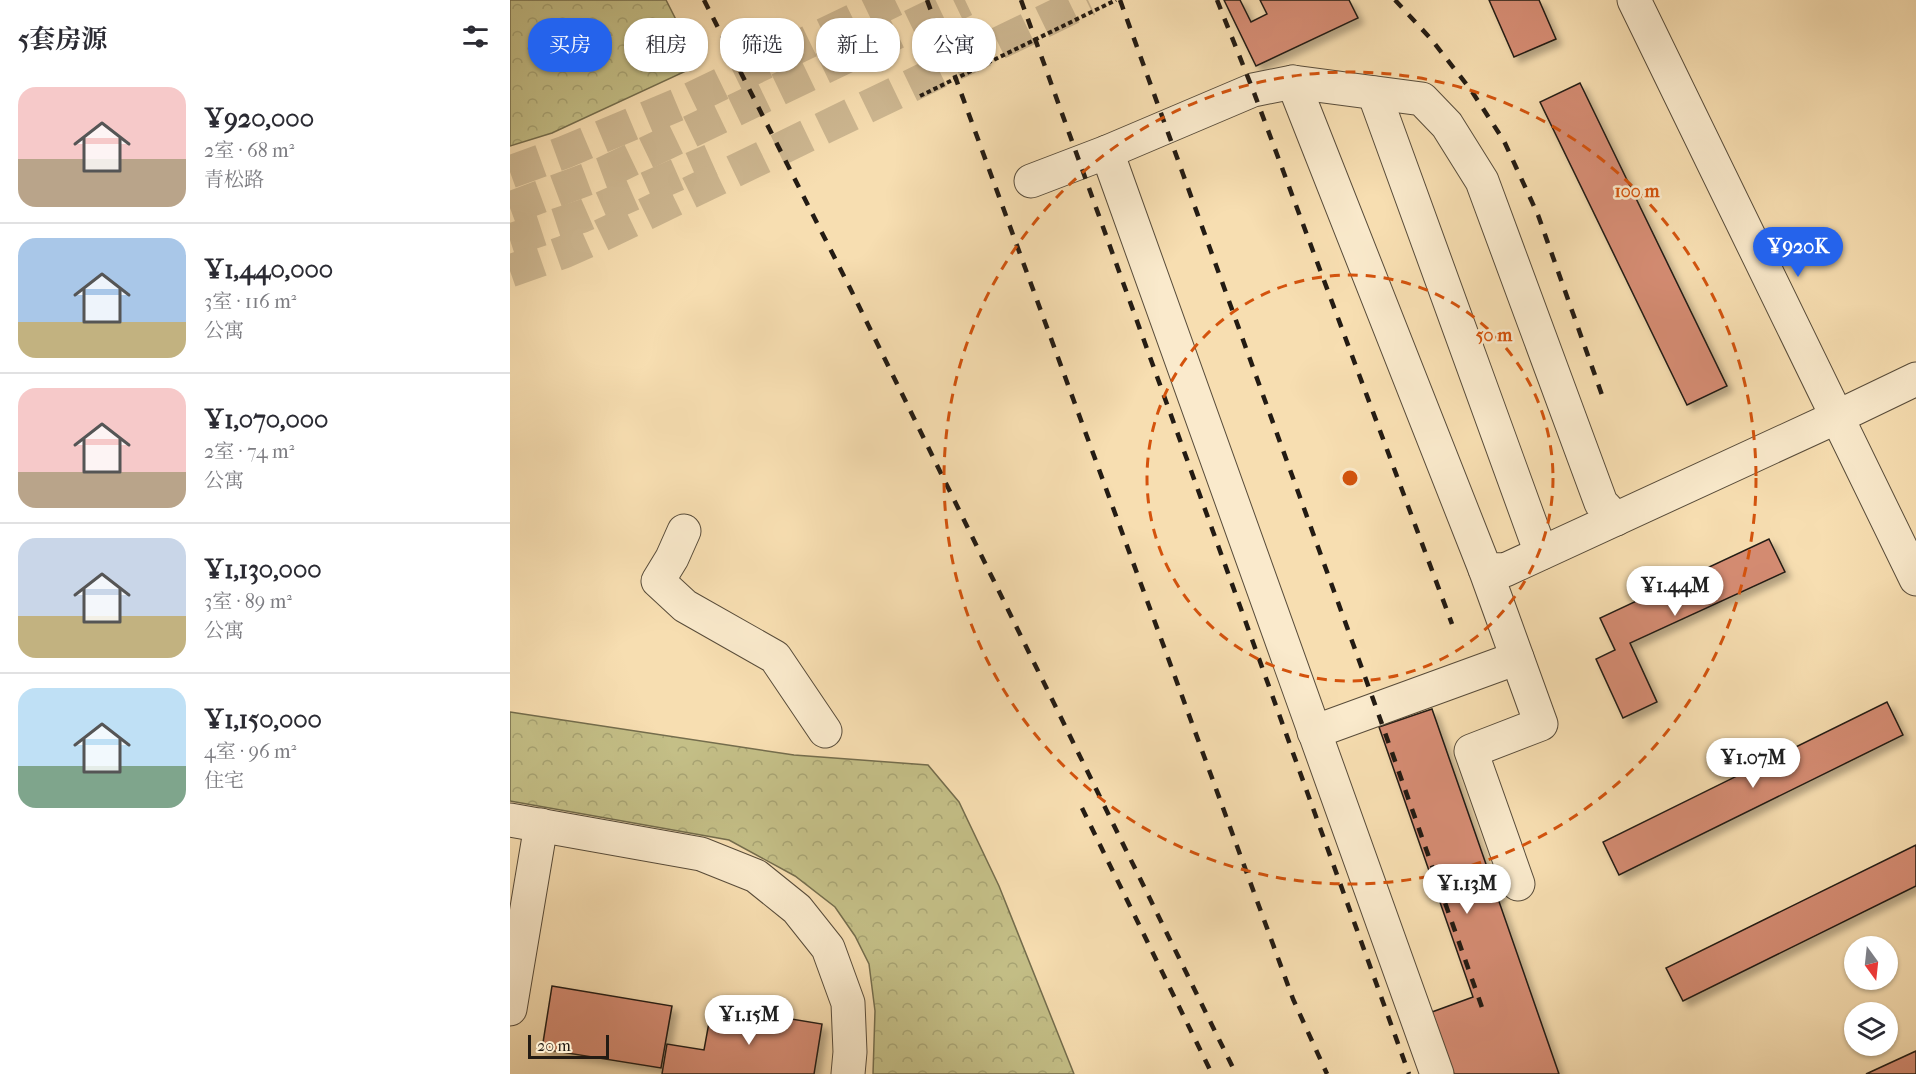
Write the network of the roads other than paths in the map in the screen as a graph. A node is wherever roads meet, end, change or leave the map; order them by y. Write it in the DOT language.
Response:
graph roads {
  1 [pos="1634,0"];
  2 [pos="1293,82"];
  3 [pos="1374,93"];
  4 [pos="1107,152"];
  5 [pos="1031,181"];
  6 [pos="1916,379"];
  7 [pos="1837,417"];
  8 [pos="1616,519"];
  9 [pos="684,531"];
  10 [pos="1541,553"];
  11 [pos="1485,569"];
  12 [pos="1916,579"];
  13 [pos="1517,658"];
  14 [pos="825,731"];
  15 [pos="1314,732"];
  16 [pos="526,823"];
  17 [pos="1518,884"];
  18 [pos="510,1009"];
  19 [pos="848,1074"];
  20 [pos="1437,1074"];
  1 -- 7 [label="street"];
  2 -- 3 [label="street"];
  2 -- 4 [label="street"];
  2 -- 11 [label="street"];
  3 -- 8 [label="street"];
  3 -- 10 [label="street"];
  4 -- 5 [label="street"];
  4 -- 15 [label="street"];
  6 -- 7 [label="street"];
  7 -- 8 [label="street"];
  7 -- 12 [label="street"];
  8 -- 10 [label="street"];
  9 -- 14 [label="street"];
  10 -- 11 [label="street"];
  11 -- 13 [label="street"];
  13 -- 15 [label="street"];
  13 -- 17 [label="street"];
  15 -- 20 [label="street"];
  16 -- 18 [label="street"];
  16 -- 19 [label="street"];
}
